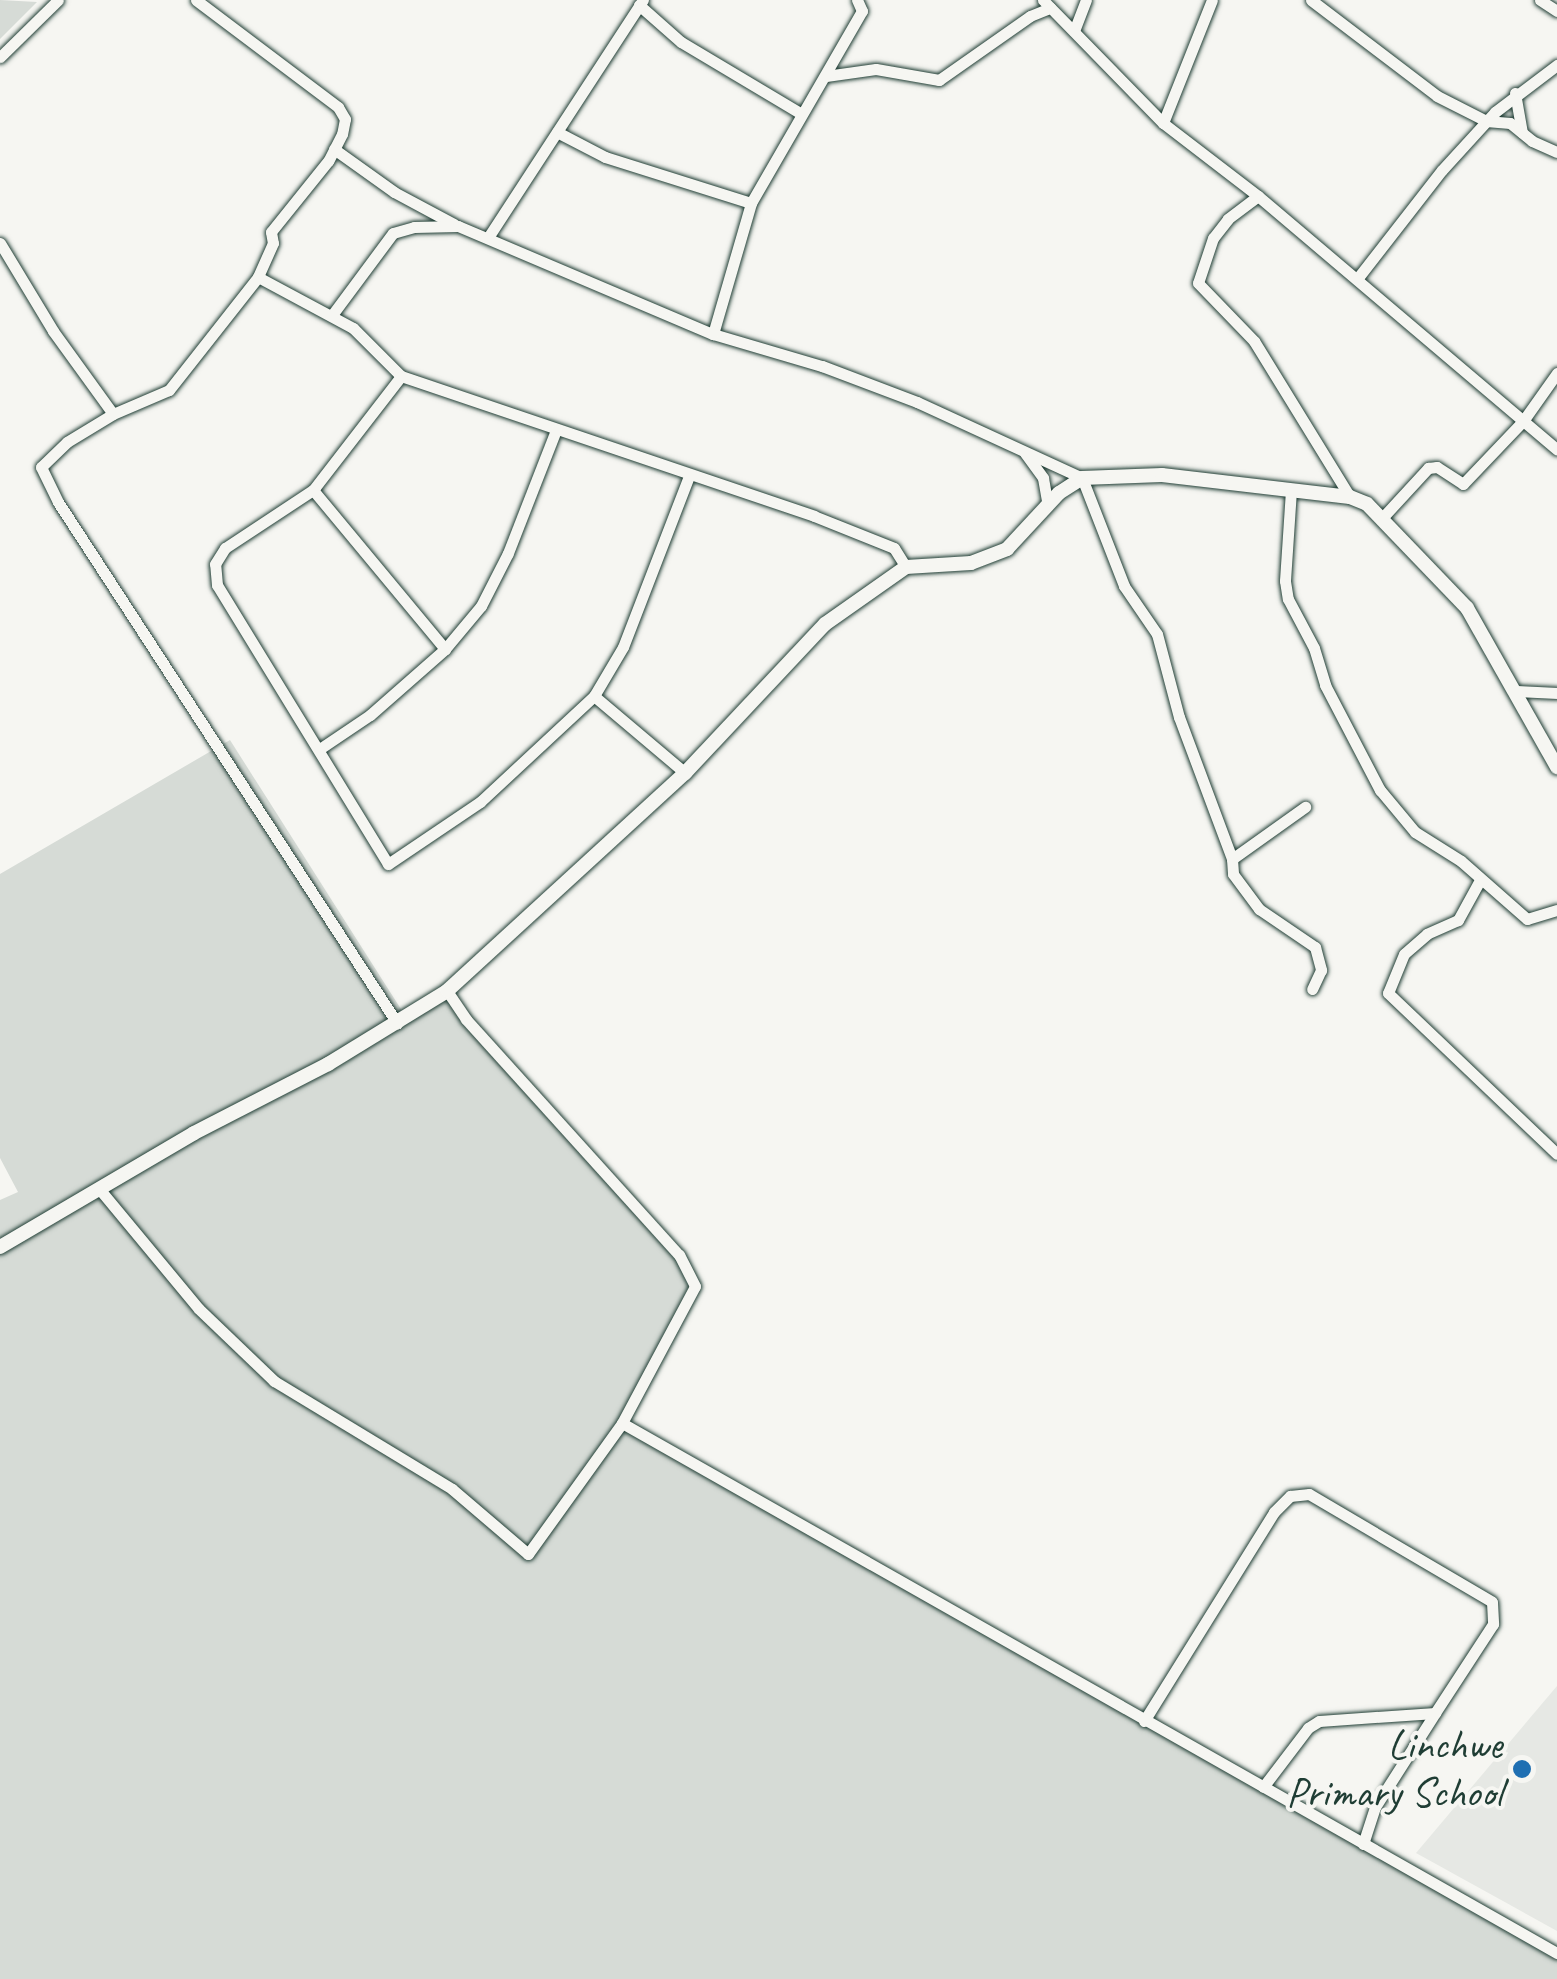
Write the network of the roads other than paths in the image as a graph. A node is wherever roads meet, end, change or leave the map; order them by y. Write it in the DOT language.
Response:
graph roads {
  1 [pos="58,0"];
  2 [pos="196,0"];
  3 [pos="857,0"];
  4 [pos="1086,0"];
  5 [pos="1212,0"];
  6 [pos="1311,0"];
  7 [pos="1540,0"];
  8 [pos="641,3"];
  9 [pos="1047,4"];
  10 [pos="1557,11"];
  11 [pos="1074,31"];
  12 [pos="0,57"];
  13 [pos="1557,65"];
  14 [pos="826,76"];
  15 [pos="1515,94"];
  16 [pos="800,113"];
  17 [pos="1486,121"];
  18 [pos="1163,123"];
  19 [pos="557,132"];
  20 [pos="1522,132"];
  21 [pos="334,150"];
  22 [pos="1557,152"];
  23 [pos="1258,196"];
  24 [pos="751,203"];
  25 [pos="458,226"];
  26 [pos="490,236"];
  27 [pos="0,243"];
  28 [pos="258,276"];
  29 [pos="1357,279"];
  30 [pos="332,316"];
  31 [pos="713,334"];
  32 [pos="1557,373"];
  33 [pos="401,376"];
  34 [pos="113,414"];
  35 [pos="1523,420"];
  36 [pos="556,430"];
  37 [pos="1022,449"];
  38 [pos="1557,450"];
  39 [pos="690,476"];
  40 [pos="1082,478"];
  41 [pos="313,490"];
  42 [pos="1290,490"];
  43 [pos="1350,497"];
  44 [pos="1048,505"];
  45 [pos="1384,518"];
  46 [pos="906,567"];
  47 [pos="445,649"];
  48 [pos="1516,691"];
  49 [pos="1557,693"];
  50 [pos="594,696"];
  51 [pos="320,748"];
  52 [pos="1557,767"];
  53 [pos="685,773"];
  54 [pos="1305,807"];
  55 [pos="1232,859"];
  56 [pos="1480,880"];
  57 [pos="1557,910"];
  58 [pos="447,990"];
  59 [pos="1312,990"];
  60 [pos="398,1023"];
  61 [pos="1557,1154"];
  62 [pos="102,1191"];
  63 [pos="0,1247"];
  64 [pos="622,1423"];
  65 [pos="1434,1713"];
  66 [pos="1144,1721"];
  67 [pos="1262,1787"];
  68 [pos="1363,1844"];
  69 [pos="1557,1954"];
  1 -- 12 [label="street"];
  2 -- 21 [label="street"];
  3 -- 14 [label="street"];
  4 -- 11 [label="street"];
  5 -- 18 [label="street"];
  6 -- 17 [label="street"];
  7 -- 10 [label="street"];
  8 -- 16 [label="street"];
  8 -- 19 [label="street"];
  9 -- 11 [label="street"];
  9 -- 14 [label="street"];
  11 -- 18 [label="street"];
  13 -- 15 [label="street"];
  14 -- 16 [label="street"];
  15 -- 17 [label="street"];
  15 -- 20 [label="street"];
  16 -- 24 [label="street"];
  17 -- 20 [label="street"];
  17 -- 29 [label="street"];
  18 -- 23 [label="street"];
  19 -- 24 [label="street"];
  19 -- 26 [label="street"];
  20 -- 22 [label="street"];
  21 -- 25 [label="street"];
  21 -- 28 [label="street"];
  23 -- 29 [label="street"];
  23 -- 43 [label="street"];
  24 -- 31 [label="street"];
  25 -- 26 [label="street"];
  25 -- 30 [label="street"];
  26 -- 31 [label="street"];
  27 -- 34 [label="street"];
  28 -- 30 [label="street"];
  28 -- 34 [label="street"];
  29 -- 35 [label="street"];
  30 -- 33 [label="street"];
  31 -- 37 [label="street"];
  32 -- 35 [label="street"];
  33 -- 36 [label="street"];
  33 -- 41 [label="street"];
  34 -- 60 [label="street"];
  35 -- 38 [label="street"];
  35 -- 45 [label="street"];
  36 -- 39 [label="street"];
  36 -- 47 [label="street"];
  37 -- 40 [label="street"];
  37 -- 44 [label="street"];
  39 -- 46 [label="street"];
  39 -- 50 [label="street"];
  40 -- 42 [label="street"];
  40 -- 44 [label="street"];
  40 -- 55 [label="street"];
  41 -- 47 [label="street"];
  41 -- 51 [label="street"];
  42 -- 43 [label="street"];
  42 -- 56 [label="street"];
  43 -- 45 [label="street"];
  44 -- 46 [label="street"];
  45 -- 48 [label="street"];
  46 -- 53 [label="street"];
  47 -- 51 [label="street"];
  48 -- 49 [label="street"];
  48 -- 52 [label="street"];
  50 -- 51 [label="street"];
  50 -- 53 [label="street"];
  53 -- 58 [label="street"];
  54 -- 55 [label="street"];
  55 -- 59 [label="street"];
  56 -- 57 [label="street"];
  56 -- 61 [label="street"];
  58 -- 60 [label="street"];
  58 -- 64 [label="street"];
  60 -- 62 [label="street"];
  62 -- 63 [label="street"];
  62 -- 64 [label="street"];
  64 -- 66 [label="street"];
  65 -- 66 [label="street"];
  65 -- 67 [label="street"];
  65 -- 68 [label="street"];
  66 -- 67 [label="street"];
  67 -- 68 [label="street"];
  68 -- 69 [label="street"];
}
